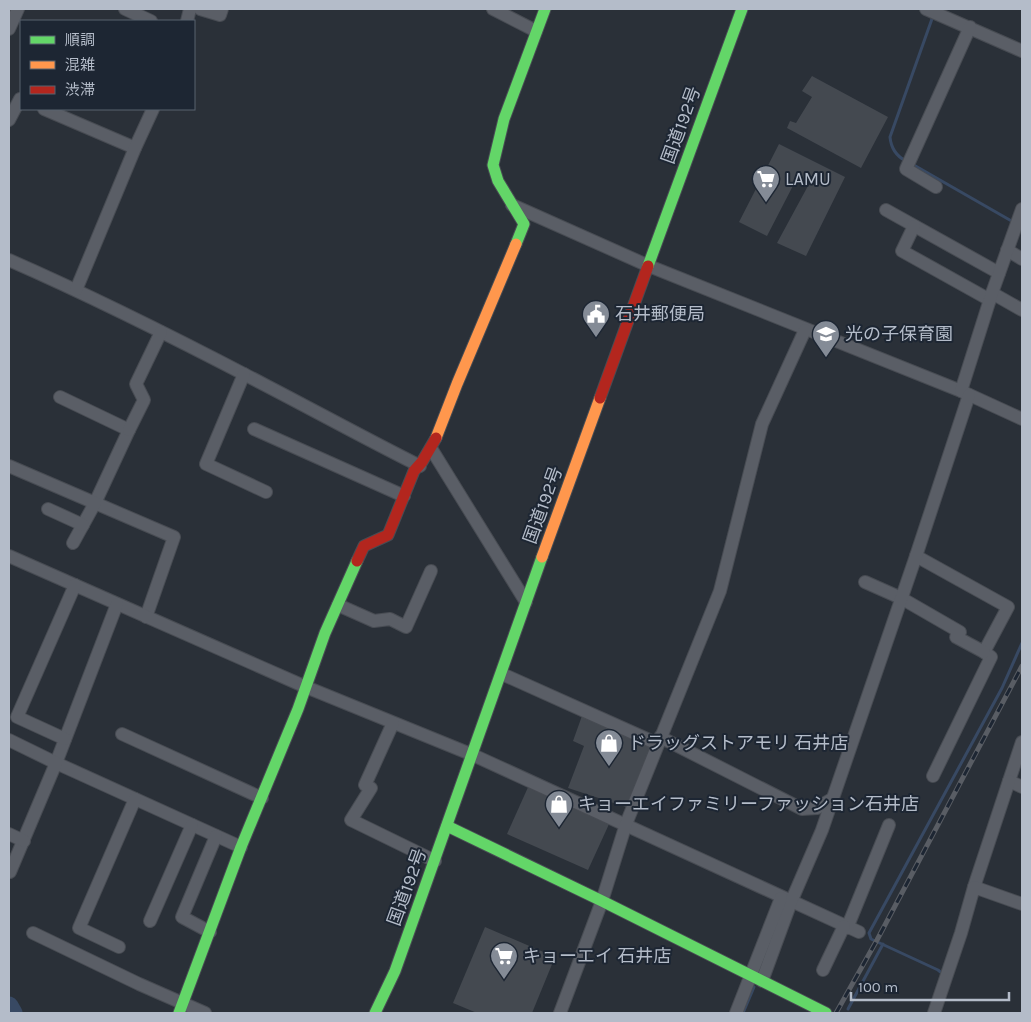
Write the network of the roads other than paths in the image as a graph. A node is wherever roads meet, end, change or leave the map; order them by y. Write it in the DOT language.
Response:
graph roads {
  1 [pos="18,9"];
  2 [pos="124,9"];
  3 [pos="200,9"];
  4 [pos="222,9"];
  5 [pos="493,9"];
  6 [pos="545,9"];
  7 [pos="742,9"];
  8 [pos="931,11"];
  9 [pos="149,20"];
  10 [pos="970,27"];
  11 [pos="9,29"];
  12 [pos="536,31"];
  13 [pos="1022,51"];
  14 [pos="17,98"];
  15 [pos="46,110"];
  16 [pos="153,110"];
  17 [pos="9,120"];
  18 [pos="135,148"];
  19 [pos="936,186"];
  20 [pos="512,205"];
  21 [pos="1022,209"];
  22 [pos="886,210"];
  23 [pos="914,226"];
  24 [pos="1007,250"];
  25 [pos="1022,259"];
  26 [pos="9,260"];
  27 [pos="649,266"];
  28 [pos="999,273"];
  29 [pos="76,290"];
  30 [pos="991,296"];
  31 [pos="1022,310"];
  32 [pos="805,330"];
  33 [pos="161,332"];
  34 [pos="244,374"];
  35 [pos="965,393"];
  36 [pos="60,397"];
  37 [pos="1022,419"];
  38 [pos="254,429"];
  39 [pos="129,430"];
  40 [pos="432,450"];
  41 [pos="9,466"];
  42 [pos="420,466"];
  43 [pos="266,492"];
  44 [pos="404,496"];
  45 [pos="95,503"];
  46 [pos="48,509"];
  47 [pos="83,526"];
  48 [pos="73,543"];
  49 [pos="9,556"];
  50 [pos="916,556"];
  51 [pos="431,571"];
  52 [pos="865,582"];
  53 [pos="75,585"];
  54 [pos="901,598"];
  55 [pos="526,602"];
  56 [pos="117,604"];
  57 [pos="338,605"];
  58 [pos="146,617"];
  59 [pos="984,652"];
  60 [pos="502,674"];
  61 [pos="306,687"];
  62 [pos="393,723"];
  63 [pos="122,734"];
  64 [pos="65,739"];
  65 [pos="9,740"];
  66 [pos="659,740"];
  67 [pos="1022,742"];
  68 [pos="474,754"];
  69 [pos="56,763"];
  70 [pos="933,776"];
  71 [pos="1009,781"];
  72 [pos="1022,787"];
  73 [pos="262,798"];
  74 [pos="135,799"];
  75 [pos="832,799"];
  76 [pos="626,824"];
  77 [pos="192,825"];
  78 [pos="889,825"];
  79 [pos="447,826"];
  80 [pos="9,834"];
  81 [pos="216,836"];
  82 [pos="24,841"];
  83 [pos="242,847"];
  84 [pos="435,861"];
  85 [pos="10,872"];
  86 [pos="974,887"];
  87 [pos="786,900"];
  88 [pos="602,901"];
  89 [pos="1022,904"];
  90 [pos="150,921"];
  91 [pos="850,929"];
  92 [pos="210,932"];
  93 [pos="33,933"];
  94 [pos="119,947"];
  95 [pos="823,970"];
  96 [pos="750,975"];
  97 [pos="762,981"];
  98 [pos="181,1008"];
  99 [pos="205,1013"];
  100 [pos="375,1013"];
  101 [pos="560,1013"];
  102 [pos="736,1013"];
  103 [pos="826,1013"];
  104 [pos="934,1013"];
  1 -- 11 [label="street"];
  2 -- 9 [label="street"];
  3 -- 4 [label="street"];
  5 -- 12 [label="street"];
  6 -- 12 [label="main road"];
  7 -- 27 [label="main road, 国道192号"];
  8 -- 10 [label="street"];
  10 -- 13 [label="street"];
  10 -- 19 [label="street"];
  12 -- 20 [label="main road"];
  14 -- 17 [label="street"];
  15 -- 18 [label="street"];
  16 -- 18 [label="street"];
  18 -- 29 [label="street"];
  20 -- 27 [label="street"];
  20 -- 40 [label="main road"];
  21 -- 24 [label="street"];
  22 -- 23 [label="street"];
  23 -- 28 [label="street"];
  23 -- 30 [label="street"];
  24 -- 25 [label="street"];
  24 -- 28 [label="street"];
  26 -- 29 [label="street"];
  27 -- 32 [label="street"];
  27 -- 55 [label="main road, 国道192号"];
  28 -- 30 [label="street"];
  29 -- 33 [label="street"];
  30 -- 31 [label="street"];
  30 -- 35 [label="street"];
  32 -- 35 [label="street"];
  32 -- 66 [label="street"];
  33 -- 34 [label="street"];
  33 -- 39 [label="street"];
  34 -- 42 [label="street"];
  34 -- 43 [label="street"];
  35 -- 37 [label="street"];
  35 -- 50 [label="street"];
  36 -- 39 [label="street"];
  38 -- 44 [label="street"];
  39 -- 45 [label="street"];
  40 -- 42 [label="main road"];
  40 -- 55 [label="street"];
  41 -- 45 [label="street"];
  42 -- 44 [label="main road"];
  44 -- 57 [label="main road"];
  45 -- 47 [label="street"];
  45 -- 58 [label="street"];
  46 -- 47 [label="street"];
  47 -- 48 [label="street"];
  49 -- 53 [label="street"];
  50 -- 54 [label="street"];
  50 -- 59 [label="street"];
  51 -- 57 [label="street"];
  52 -- 54 [label="street"];
  53 -- 56 [label="street"];
  53 -- 64 [label="street"];
  54 -- 59 [label="street"];
  54 -- 75 [label="street"];
  55 -- 60 [label="main road, 国道192号"];
  56 -- 58 [label="street"];
  56 -- 64 [label="street"];
  57 -- 61 [label="main road"];
  58 -- 61 [label="street"];
  59 -- 70 [label="street"];
  60 -- 66 [label="street"];
  60 -- 68 [label="main road, 国道192号"];
  61 -- 62 [label="street"];
  61 -- 73 [label="main road"];
  62 -- 68 [label="street"];
  62 -- 84 [label="street"];
  63 -- 73 [label="street"];
  64 -- 69 [label="street"];
  65 -- 69 [label="street"];
  66 -- 75 [label="street"];
  66 -- 76 [label="street"];
  67 -- 71 [label="street"];
  68 -- 76 [label="street"];
  68 -- 79 [label="main road, 国道192号"];
  69 -- 74 [label="street"];
  69 -- 82 [label="street"];
  71 -- 72 [label="street"];
  71 -- 86 [label="street"];
  73 -- 83 [label="main road"];
  74 -- 77 [label="street"];
  74 -- 94 [label="street"];
  75 -- 87 [label="street"];
  76 -- 87 [label="street"];
  76 -- 88 [label="street"];
  77 -- 81 [label="street"];
  77 -- 90 [label="street"];
  78 -- 91 [label="street"];
  79 -- 84 [label="main road, 国道192号"];
  79 -- 88 [label="main road"];
  80 -- 82 [label="street"];
  81 -- 83 [label="street"];
  81 -- 92 [label="street"];
  82 -- 85 [label="street"];
  83 -- 92 [label="main road"];
  84 -- 100 [label="main road, 国道192号"];
  86 -- 89 [label="street"];
  86 -- 104 [label="street"];
  87 -- 91 [label="street"];
  87 -- 96 [label="street"];
  87 -- 97 [label="street"];
  88 -- 96 [label="main road"];
  88 -- 101 [label="street"];
  91 -- 95 [label="street"];
  92 -- 98 [label="main road"];
  93 -- 98 [label="street"];
  96 -- 97 [label="main road"];
  96 -- 102 [label="street"];
  97 -- 103 [label="main road"];
  98 -- 99 [label="street"];
}
